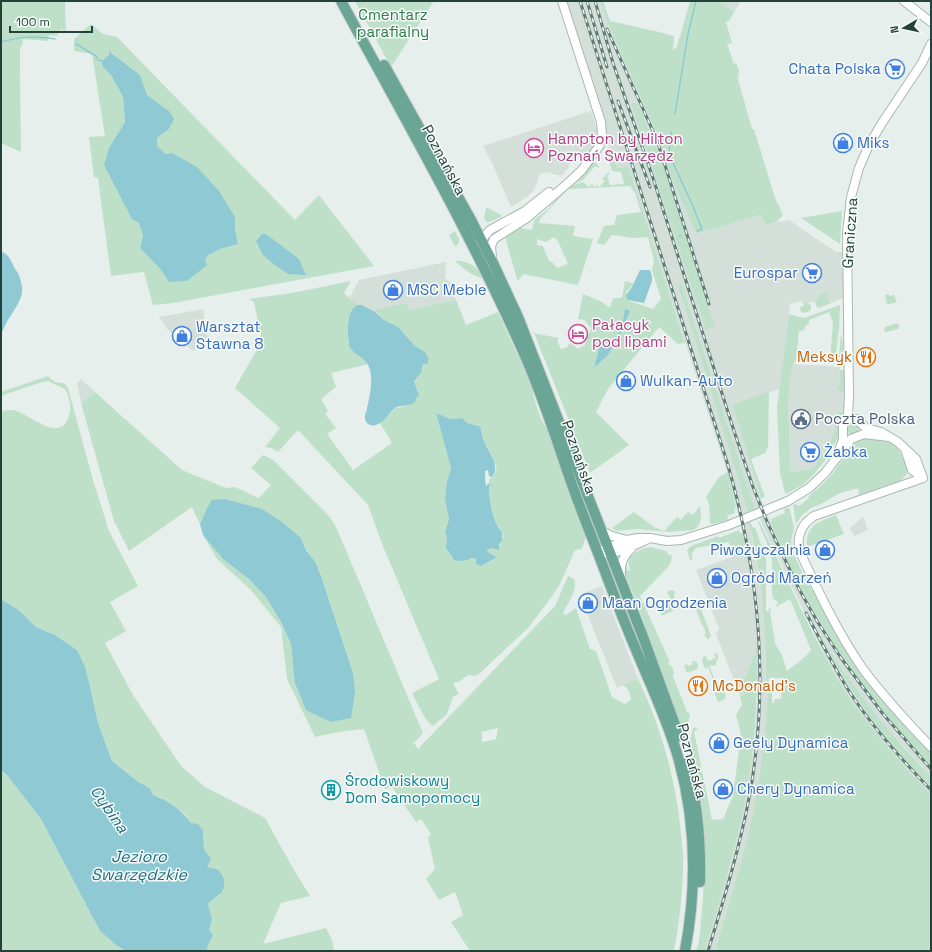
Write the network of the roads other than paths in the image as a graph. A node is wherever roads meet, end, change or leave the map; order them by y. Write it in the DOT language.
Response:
graph roads {
  1 [pos="341,1"];
  2 [pos="349,1"];
  3 [pos="562,1"];
  4 [pos="906,1"];
  5 [pos="931,15"];
  6 [pos="931,22"];
  7 [pos="931,44"];
  8 [pos="931,54"];
  9 [pos="922,63"];
  10 [pos="586,163"];
  11 [pos="473,225"];
  12 [pos="490,230"];
  13 [pos="494,238"];
  14 [pos="481,240"];
  15 [pos="475,251"];
  16 [pos="493,263"];
  17 [pos="850,397"];
  18 [pos="845,422"];
  19 [pos="859,422"];
  20 [pos="843,431"];
  21 [pos="856,437"];
  22 [pos="889,437"];
  23 [pos="904,448"];
  24 [pos="837,456"];
  25 [pos="912,470"];
  26 [pos="923,478"];
  27 [pos="907,483"];
  28 [pos="602,531"];
  29 [pos="650,538"];
  30 [pos="627,540"];
  31 [pos="637,544"];
  32 [pos="610,550"];
  33 [pos="598,552"];
  34 [pos="621,580"];
  35 [pos="931,747"];
  36 [pos="685,951"];
  37 [pos="692,951"];
  1 -- 15 [label="main road, Poznańska"];
  2 -- 11 [label="main road, Poznańska"];
  3 -- 10 [label="street"];
  4 -- 5 [label="street"];
  4 -- 6 [label="street"];
  7 -- 9 [label="street, Graniczna"];
  8 -- 9 [label="street, Graniczna"];
  9 -- 17 [label="street, Graniczna"];
  10 -- 12 [label="street"];
  10 -- 13 [label="street"];
  11 -- 12 [label="street"];
  11 -- 14 [label="main road, Poznańska"];
  12 -- 14 [label="street"];
  13 -- 14 [label="street"];
  13 -- 16 [label="street"];
  14 -- 15 [label="street"];
  14 -- 16 [label="main road, Poznańska"];
  15 -- 33 [label="main road, Poznańska"];
  16 -- 28 [label="main road, Poznańska"];
  17 -- 18 [label="street, Graniczna"];
  17 -- 19 [label="street, Graniczna"];
  18 -- 19 [label="street"];
  18 -- 20 [label="street"];
  19 -- 21 [label="street"];
  19 -- 22 [label="street"];
  20 -- 21 [label="street"];
  20 -- 24 [label="street"];
  21 -- 22 [label="street"];
  21 -- 24 [label="street"];
  22 -- 23 [label="street"];
  23 -- 25 [label="street"];
  23 -- 26 [label="street"];
  24 -- 29 [label="street"];
  25 -- 26 [label="street"];
  25 -- 27 [label="street"];
  26 -- 27 [label="street"];
  27 -- 35 [label="street"];
  28 -- 30 [label="street"];
  28 -- 32 [label="main road, Poznańska"];
  29 -- 30 [label="street"];
  29 -- 31 [label="street"];
  30 -- 32 [label="street"];
  31 -- 32 [label="street"];
  31 -- 34 [label="street"];
  32 -- 33 [label="street"];
  32 -- 34 [label="main road, Poznańska"];
  33 -- 36 [label="main road, Poznańska"];
  34 -- 37 [label="main road, Poznańska"];
}
